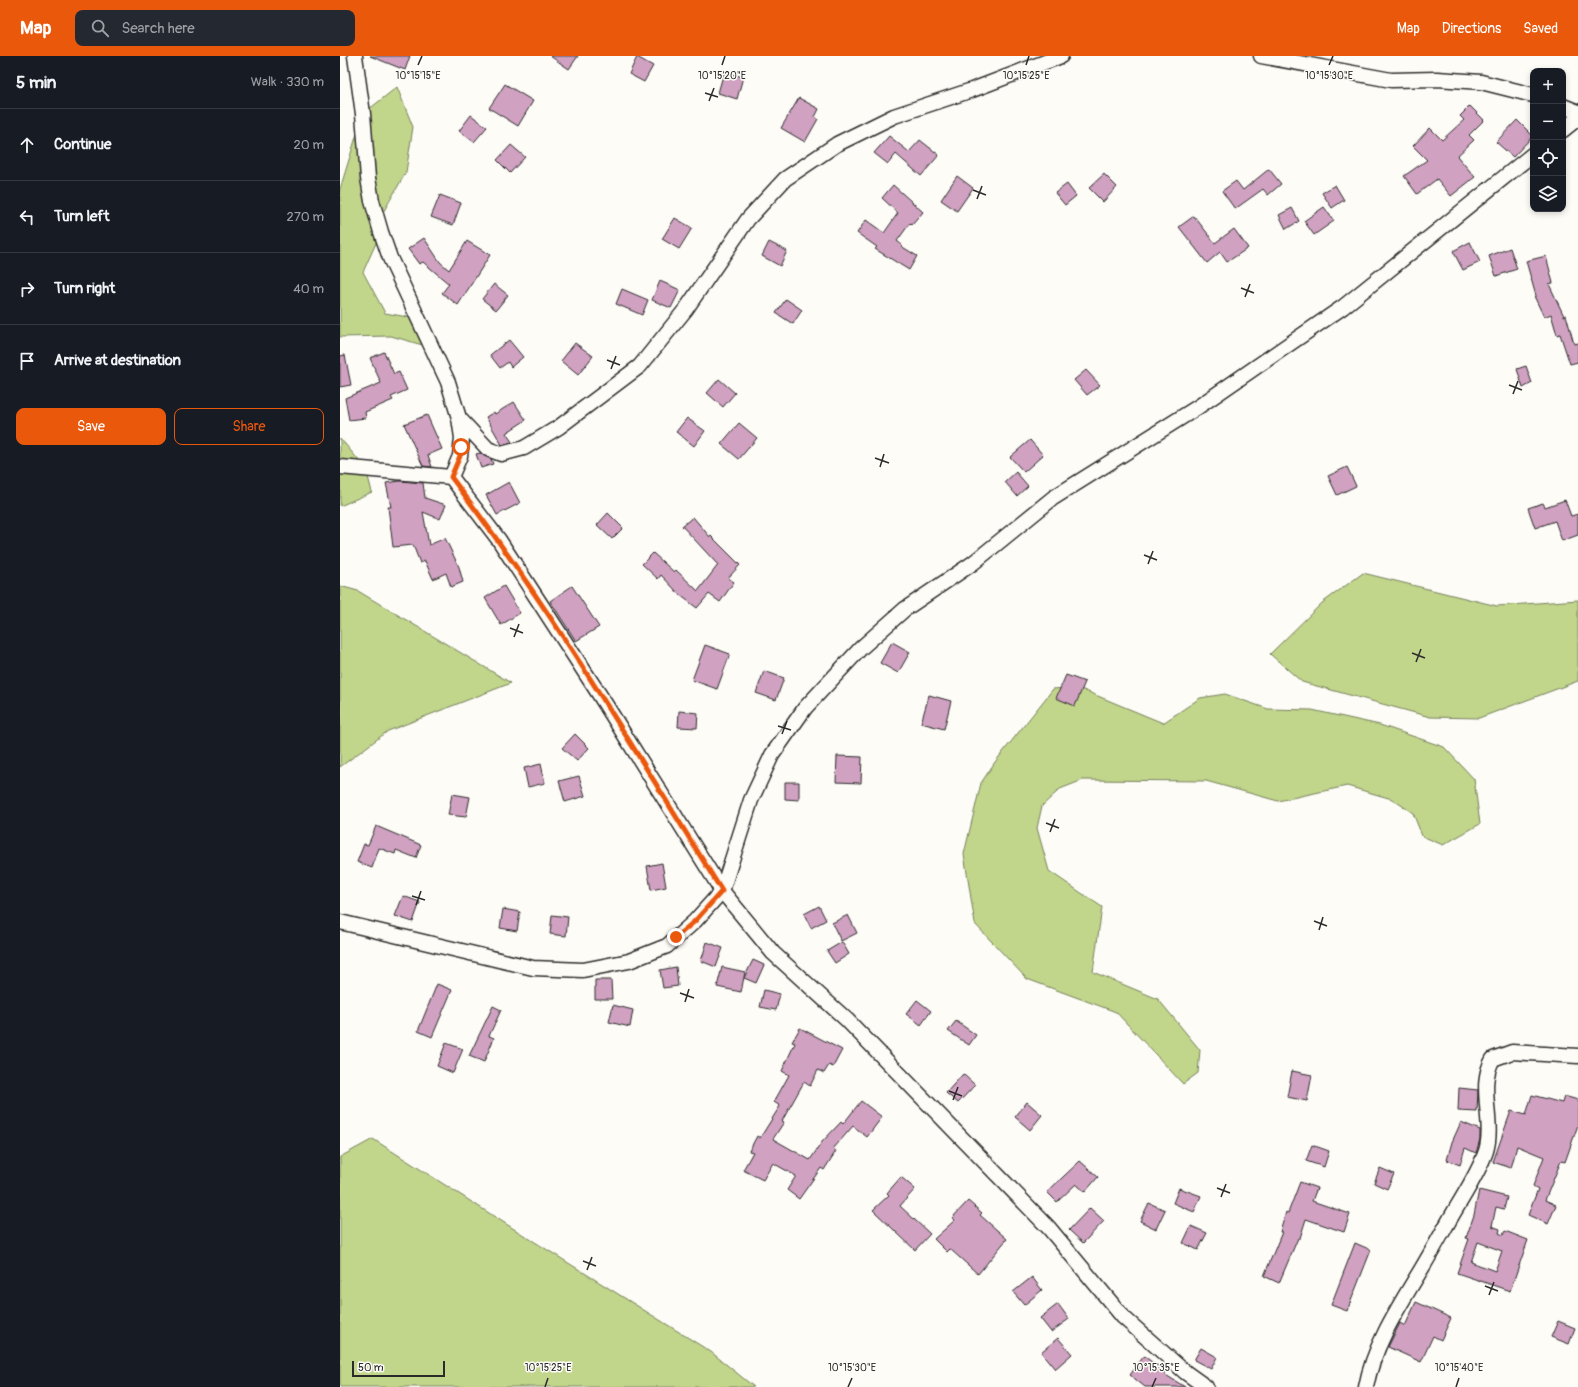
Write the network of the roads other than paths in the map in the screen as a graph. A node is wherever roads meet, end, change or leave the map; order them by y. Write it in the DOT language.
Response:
graph roads {
  1 [pos="355,56"];
  2 [pos="1061,56"];
  3 [pos="1261,56"];
  4 [pos="1530,94"];
  5 [pos="1566,107"];
  6 [pos="1578,112"];
  7 [pos="1578,118"];
  8 [pos="1566,128"];
  9 [pos="1530,156"];
  10 [pos="459,418"];
  11 [pos="340,467"];
  12 [pos="451,477"];
  13 [pos="722,891"];
  14 [pos="340,922"];
  15 [pos="1578,1056"];
  16 [pos="1206,1387"];
  17 [pos="1366,1387"];
  1 -- 10 [label="street"];
  2 -- 10 [label="street"];
  3 -- 4 [label="street"];
  5 -- 6 [label="street"];
  7 -- 8 [label="street"];
  9 -- 13 [label="street"];
  10 -- 12 [label="street"];
  11 -- 12 [label="street"];
  12 -- 13 [label="street"];
  13 -- 14 [label="street"];
  13 -- 16 [label="street"];
  15 -- 17 [label="street"];
}
